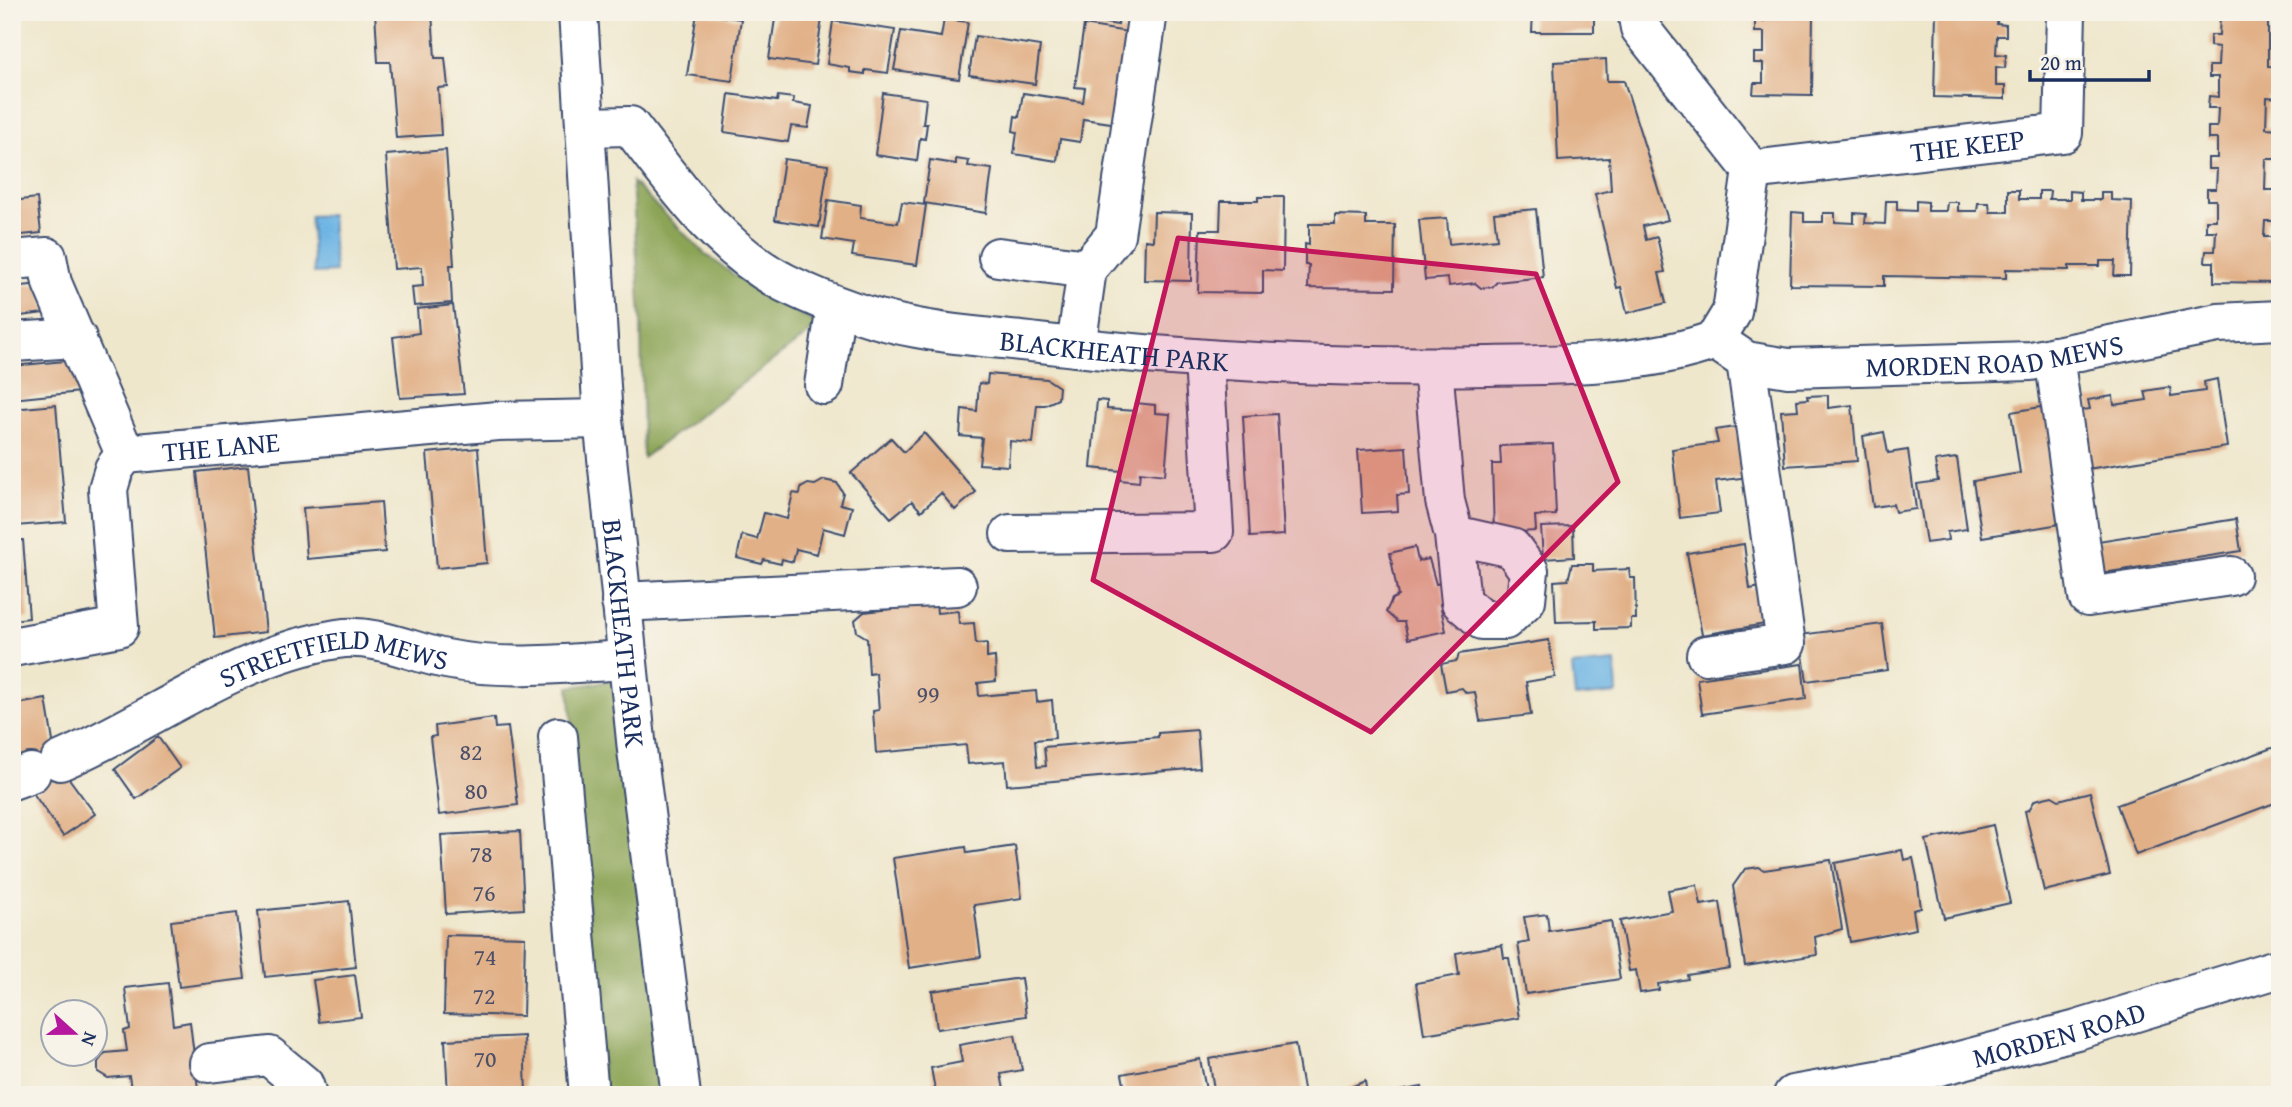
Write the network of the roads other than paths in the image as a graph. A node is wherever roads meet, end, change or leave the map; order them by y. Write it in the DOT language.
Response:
graph roads {
  1 [pos="578,12"];
  2 [pos="1148,12"];
  3 [pos="1637,12"];
  4 [pos="2066,12"];
  5 [pos="585,127"];
  6 [pos="1752,170"];
  7 [pos="998,257"];
  8 [pos="12,260"];
  9 [pos="1087,269"];
  10 [pos="836,306"];
  11 [pos="2280,320"];
  12 [pos="77,338"];
  13 [pos="1715,340"];
  14 [pos="12,342"];
  15 [pos="1076,347"];
  16 [pos="2054,356"];
  17 [pos="1204,360"];
  18 [pos="1746,361"];
  19 [pos="1433,367"];
  20 [pos="824,385"];
  21 [pos="603,419"];
  22 [pos="125,454"];
  23 [pos="1010,534"];
  24 [pos="1454,535"];
  25 [pos="2231,576"];
  26 [pos="957,586"];
  27 [pos="621,602"];
  28 [pos="12,647"];
  29 [pos="1706,655"];
  30 [pos="627,660"];
  31 [pos="558,737"];
  32 [pos="35,771"];
  33 [pos="2280,968"];
  34 [pos="209,1063"];
  35 [pos="1909,1085"];
  36 [pos="307,1095"];
  37 [pos="590,1095"];
  38 [pos="681,1095"];
  39 [pos="1793,1095"];
  1 -- 5 [label="street, BLACKHEATH PARK"];
  2 -- 9 [label="street"];
  3 -- 6 [label="street"];
  4 -- 6 [label="street, THE KEEP"];
  5 -- 10 [label="street, BLACKHEATH PARK"];
  5 -- 21 [label="street, BLACKHEATH PARK"];
  6 -- 13 [label="street"];
  7 -- 9 [label="street"];
  8 -- 12 [label="street"];
  9 -- 15 [label="street"];
  10 -- 15 [label="street, BLACKHEATH PARK"];
  10 -- 20 [label="street"];
  11 -- 16 [label="street, MORDEN ROAD MEWS"];
  12 -- 14 [label="street"];
  12 -- 22 [label="street"];
  13 -- 18 [label="street, MORDEN ROAD MEWS"];
  13 -- 19 [label="street, BLACKHEATH PARK"];
  15 -- 17 [label="street, BLACKHEATH PARK"];
  16 -- 18 [label="street, MORDEN ROAD MEWS"];
  16 -- 25 [label="street"];
  17 -- 19 [label="street, BLACKHEATH PARK"];
  17 -- 23 [label="street"];
  18 -- 29 [label="street"];
  19 -- 24 [label="street"];
  21 -- 22 [label="street, THE LANE"];
  21 -- 27 [label="street, BLACKHEATH PARK"];
  22 -- 28 [label="street, THE LANE"];
  26 -- 27 [label="street"];
  27 -- 30 [label="street, BLACKHEATH PARK"];
  30 -- 32 [label="street, STREETFIELD MEWS"];
  30 -- 38 [label="street, BLACKHEATH PARK"];
  31 -- 37 [label="street"];
  33 -- 35 [label="street, MORDEN ROAD"];
  34 -- 36 [label="street"];
  35 -- 39 [label="street, MORDEN ROAD"];
}
